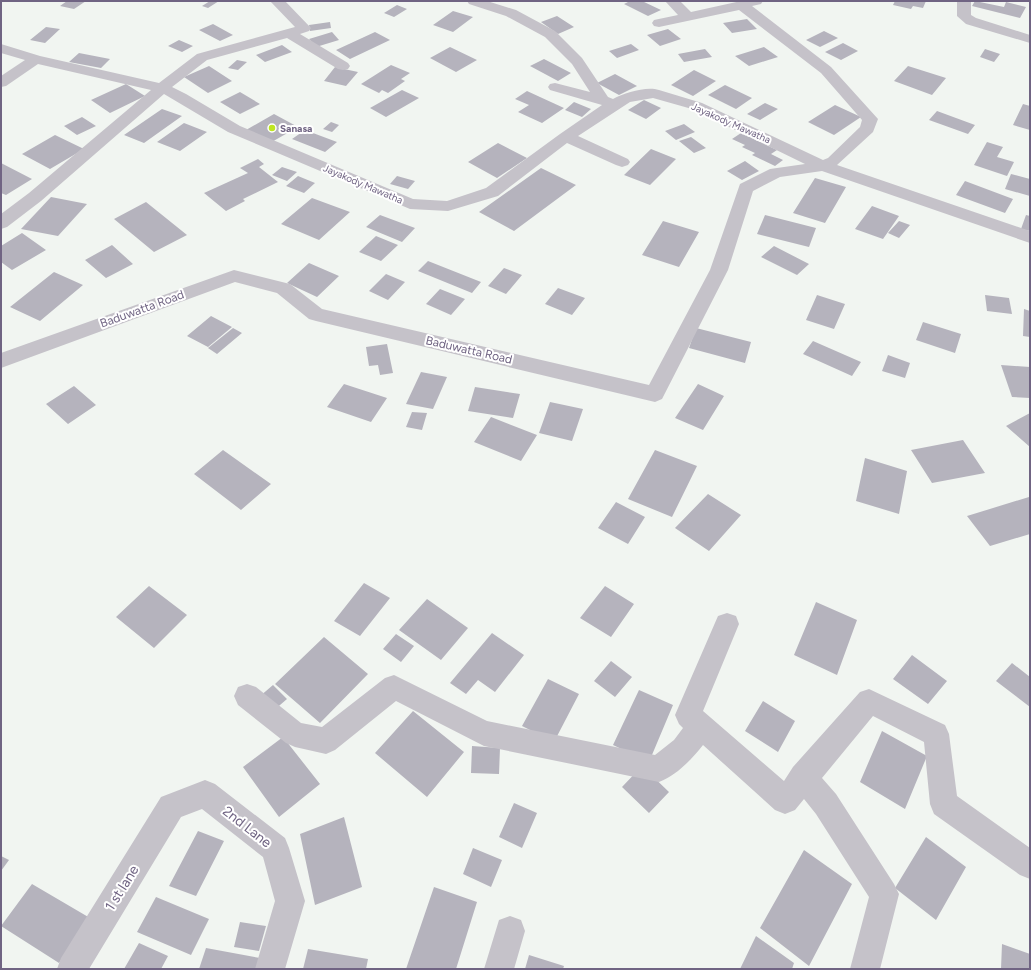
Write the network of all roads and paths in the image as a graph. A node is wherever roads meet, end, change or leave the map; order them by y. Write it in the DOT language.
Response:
graph roads {
  1 [pos="276,1"];
  2 [pos="474,1"];
  3 [pos="672,1"];
  4 [pos="964,1"];
  5 [pos="749,3"];
  6 [pos="688,17"];
  7 [pos="659,23"];
  8 [pos="289,33"];
  9 [pos="1030,39"];
  10 [pos="1,48"];
  11 [pos="36,59"];
  12 [pos="343,66"];
  13 [pos="1,83"];
  14 [pos="555,87"];
  15 [pos="159,91"];
  16 [pos="608,102"];
  17 [pos="566,137"];
  18 [pos="622,162"];
  19 [pos="828,163"];
  20 [pos="1,223"];
  21 [pos="1030,237"];
  22 [pos="1,361"];
  23 [pos="727,624"];
  24 [pos="247,696"];
  25 [pos="701,727"];
  26 [pos="804,778"];
  27 [pos="171,807"];
  28 [pos="1030,865"];
  29 [pos="510,931"];
  30 [pos="72,969"];
  31 [pos="270,969"];
  32 [pos="499,969"];
  33 [pos="865,969"];
  1 -- 8 [label="street"];
  2 -- 16 [label="street"];
  3 -- 6 [label="street"];
  4 -- 9 [label="street"];
  5 -- 6 [label="street"];
  5 -- 19 [label="street"];
  6 -- 7 [label="street"];
  8 -- 12 [label="street"];
  8 -- 15 [label="street"];
  10 -- 11 [label="street"];
  11 -- 13 [label="street"];
  11 -- 15 [label="street, Jayakody Mawatha"];
  14 -- 16 [label="street"];
  15 -- 17 [label="street, Jayakody Mawatha"];
  15 -- 20 [label="street"];
  16 -- 17 [label="street, Jayakody Mawatha"];
  16 -- 19 [label="street, Jayakody Mawatha"];
  17 -- 18 [label="street"];
  19 -- 21 [label="street, Jayakody Mawatha"];
  19 -- 22 [label="street, Baduwatta Road"];
  23 -- 25 [label="street"];
  24 -- 25 [label="street"];
  25 -- 26 [label="street"];
  26 -- 28 [label="street"];
  26 -- 33 [label="street"];
  27 -- 30 [label="street, 1 st lane"];
  27 -- 31 [label="street, 2nd Lane"];
  29 -- 32 [label="street"];
}
